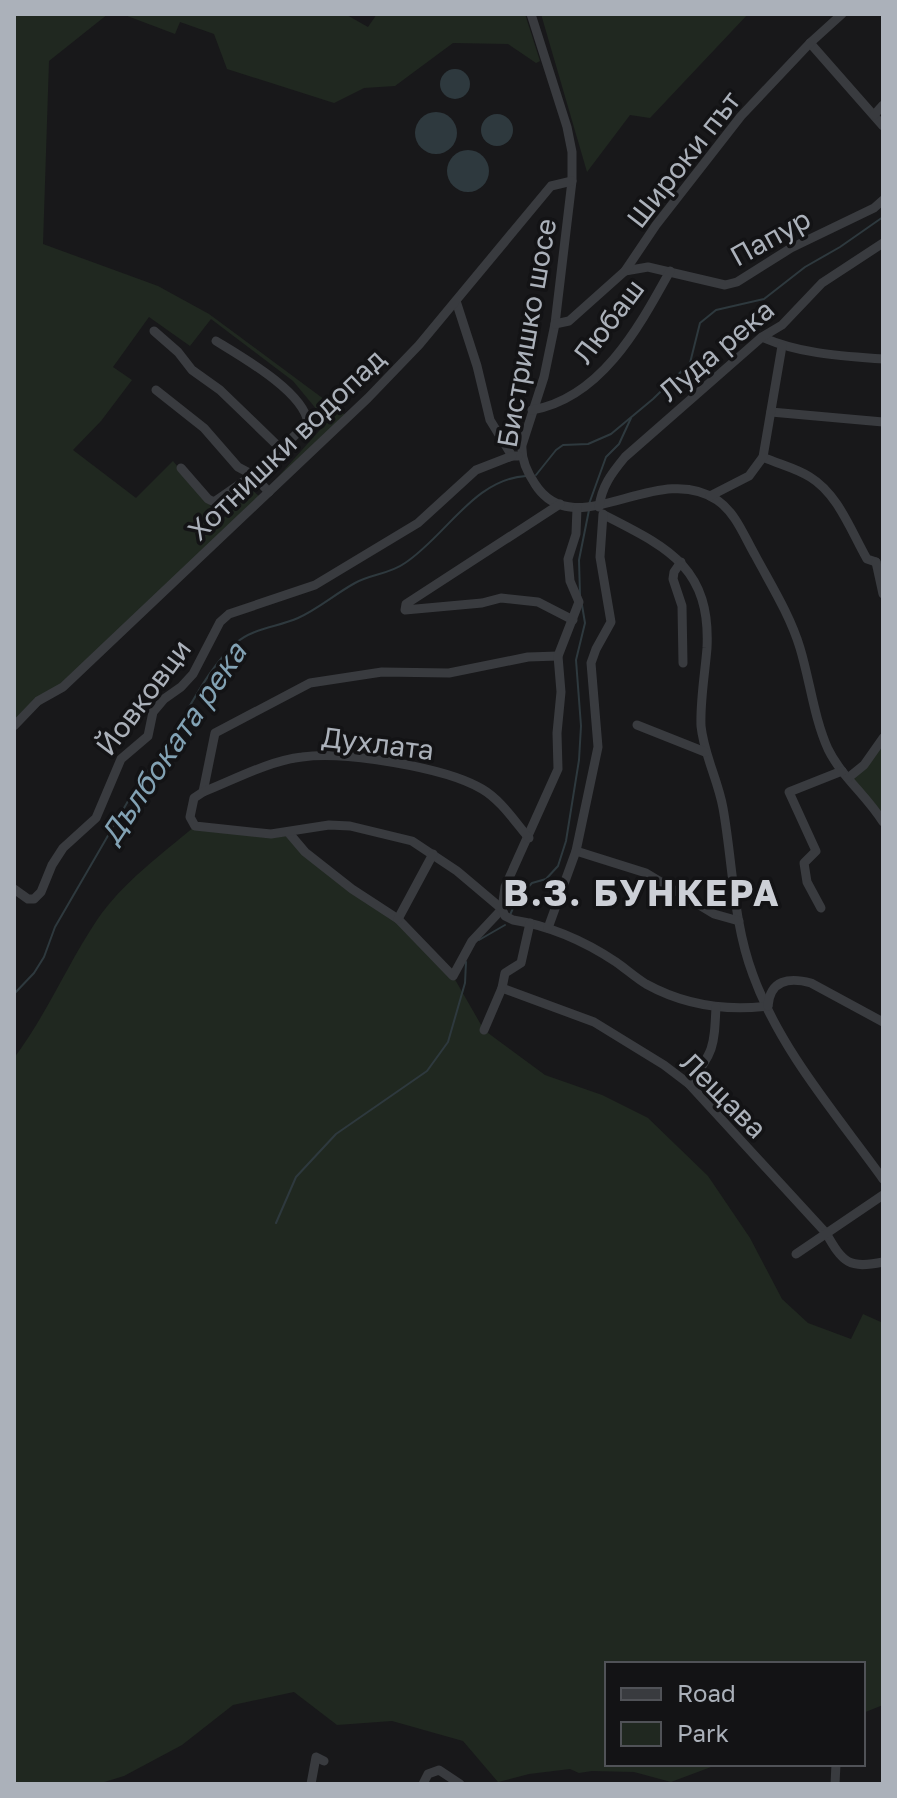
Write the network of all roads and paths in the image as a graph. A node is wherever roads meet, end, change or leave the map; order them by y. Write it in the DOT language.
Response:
graph roads {
  1 [pos="531,14"];
  2 [pos="842,14"];
  3 [pos="810,43"];
  4 [pos="883,105"];
  5 [pos="874,115"];
  6 [pos="883,126"];
  7 [pos="572,181"];
  8 [pos="883,200"];
  9 [pos="883,243"];
  10 [pos="625,271"];
  11 [pos="670,271"];
  12 [pos="456,301"];
  13 [pos="555,324"];
  14 [pos="154,331"];
  15 [pos="762,337"];
  16 [pos="216,341"];
  17 [pos="782,346"];
  18 [pos="883,359"];
  19 [pos="156,390"];
  20 [pos="532,410"];
  21 [pos="771,412"];
  22 [pos="883,422"];
  23 [pos="281,449"];
  24 [pos="517,456"];
  25 [pos="763,457"];
  26 [pos="181,468"];
  27 [pos="253,475"];
  28 [pos="269,492"];
  29 [pos="710,496"];
  30 [pos="560,504"];
  31 [pos="577,508"];
  32 [pos="601,511"];
  33 [pos="879,559"];
  34 [pos="681,562"];
  35 [pos="883,594"];
  36 [pos="573,620"];
  37 [pos="558,656"];
  38 [pos="683,663"];
  39 [pos="637,725"];
  40 [pos="14,726"];
  41 [pos="883,738"];
  42 [pos="705,752"];
  43 [pos="845,774"];
  44 [pos="203,792"];
  45 [pos="883,822"];
  46 [pos="288,832"];
  47 [pos="529,838"];
  48 [pos="576,851"];
  49 [pos="433,854"];
  50 [pos="14,889"];
  51 [pos="821,908"];
  52 [pos="502,909"];
  53 [pos="398,919"];
  54 [pos="739,921"];
  55 [pos="530,923"];
  56 [pos="548,928"];
  57 [pos="502,988"];
  58 [pos="768,1006"];
  59 [pos="716,1007"];
  60 [pos="883,1022"];
  61 [pos="484,1030"];
  62 [pos="689,1084"];
  63 [pos="883,1179"];
  64 [pos="883,1195"];
  65 [pos="826,1233"];
  66 [pos="796,1254"];
  67 [pos="883,1262"];
  68 [pos="324,1761"];
  69 [pos="311,1784"];
  70 [pos="423,1784"];
  71 [pos="460,1784"];
  1 -- 7 [label="street, Бистришко шосе"];
  2 -- 3 [label="street, Широки път"];
  3 -- 5 [label="street"];
  3 -- 10 [label="street, Широки път"];
  4 -- 5 [label="street"];
  5 -- 6 [label="street"];
  7 -- 12 [label="street, Хотнишки водопад"];
  7 -- 13 [label="street, Бистришко шосе"];
  8 -- 11 [label="street, Папур"];
  9 -- 15 [label="street, Луда река"];
  10 -- 11 [label="street, Папур"];
  10 -- 13 [label="street, Широки път"];
  11 -- 20 [label="street, Любаш"];
  12 -- 24 [label="street"];
  12 -- 28 [label="street, Хотнишки водопад"];
  13 -- 20 [label="street, Бистришко шосе"];
  14 -- 23 [label="street"];
  15 -- 17 [label="street"];
  15 -- 32 [label="street, Луда река"];
  16 -- 23 [label="street"];
  17 -- 18 [label="street"];
  17 -- 21 [label="street"];
  19 -- 27 [label="street"];
  20 -- 24 [label="street, Бистришко шосе"];
  21 -- 22 [label="street"];
  21 -- 25 [label="street"];
  23 -- 27 [label="street"];
  24 -- 30 [label="street, Бистришко шосе"];
  24 -- 50 [label="street, Йовковци"];
  25 -- 29 [label="street"];
  25 -- 33 [label="street"];
  26 -- 27 [label="street"];
  27 -- 28 [label="street"];
  28 -- 40 [label="street, Хотнишки водопад"];
  29 -- 32 [label="street, Бистришко шосе"];
  29 -- 43 [label="street"];
  30 -- 31 [label="street, Бистришко шосе"];
  30 -- 36 [label="street"];
  31 -- 32 [label="street, Бистришко шосе"];
  31 -- 36 [label="street"];
  32 -- 34 [label="street"];
  32 -- 48 [label="street, Луда река"];
  33 -- 35 [label="street"];
  34 -- 38 [label="street"];
  34 -- 42 [label="street"];
  36 -- 37 [label="street"];
  37 -- 44 [label="street"];
  37 -- 47 [label="street"];
  39 -- 42 [label="street"];
  41 -- 43 [label="street"];
  42 -- 54 [label="street"];
  43 -- 45 [label="street"];
  43 -- 51 [label="street"];
  44 -- 46 [label="street"];
  44 -- 47 [label="street, Духлата"];
  46 -- 49 [label="street"];
  46 -- 53 [label="street"];
  47 -- 52 [label="street"];
  48 -- 54 [label="street"];
  48 -- 56 [label="street, Луда река"];
  49 -- 52 [label="street"];
  49 -- 53 [label="street"];
  52 -- 53 [label="street"];
  52 -- 55 [label="street"];
  54 -- 58 [label="street"];
  55 -- 56 [label="street"];
  55 -- 57 [label="street"];
  56 -- 59 [label="street"];
  57 -- 61 [label="street"];
  57 -- 62 [label="street, Лещава"];
  58 -- 59 [label="street"];
  58 -- 60 [label="street"];
  58 -- 63 [label="street"];
  59 -- 62 [label="street"];
  62 -- 65 [label="street, Лещава"];
  64 -- 65 [label="street"];
  65 -- 66 [label="street"];
  65 -- 67 [label="street, Лещава"];
  68 -- 69 [label="street"];
  70 -- 71 [label="street"];
}
